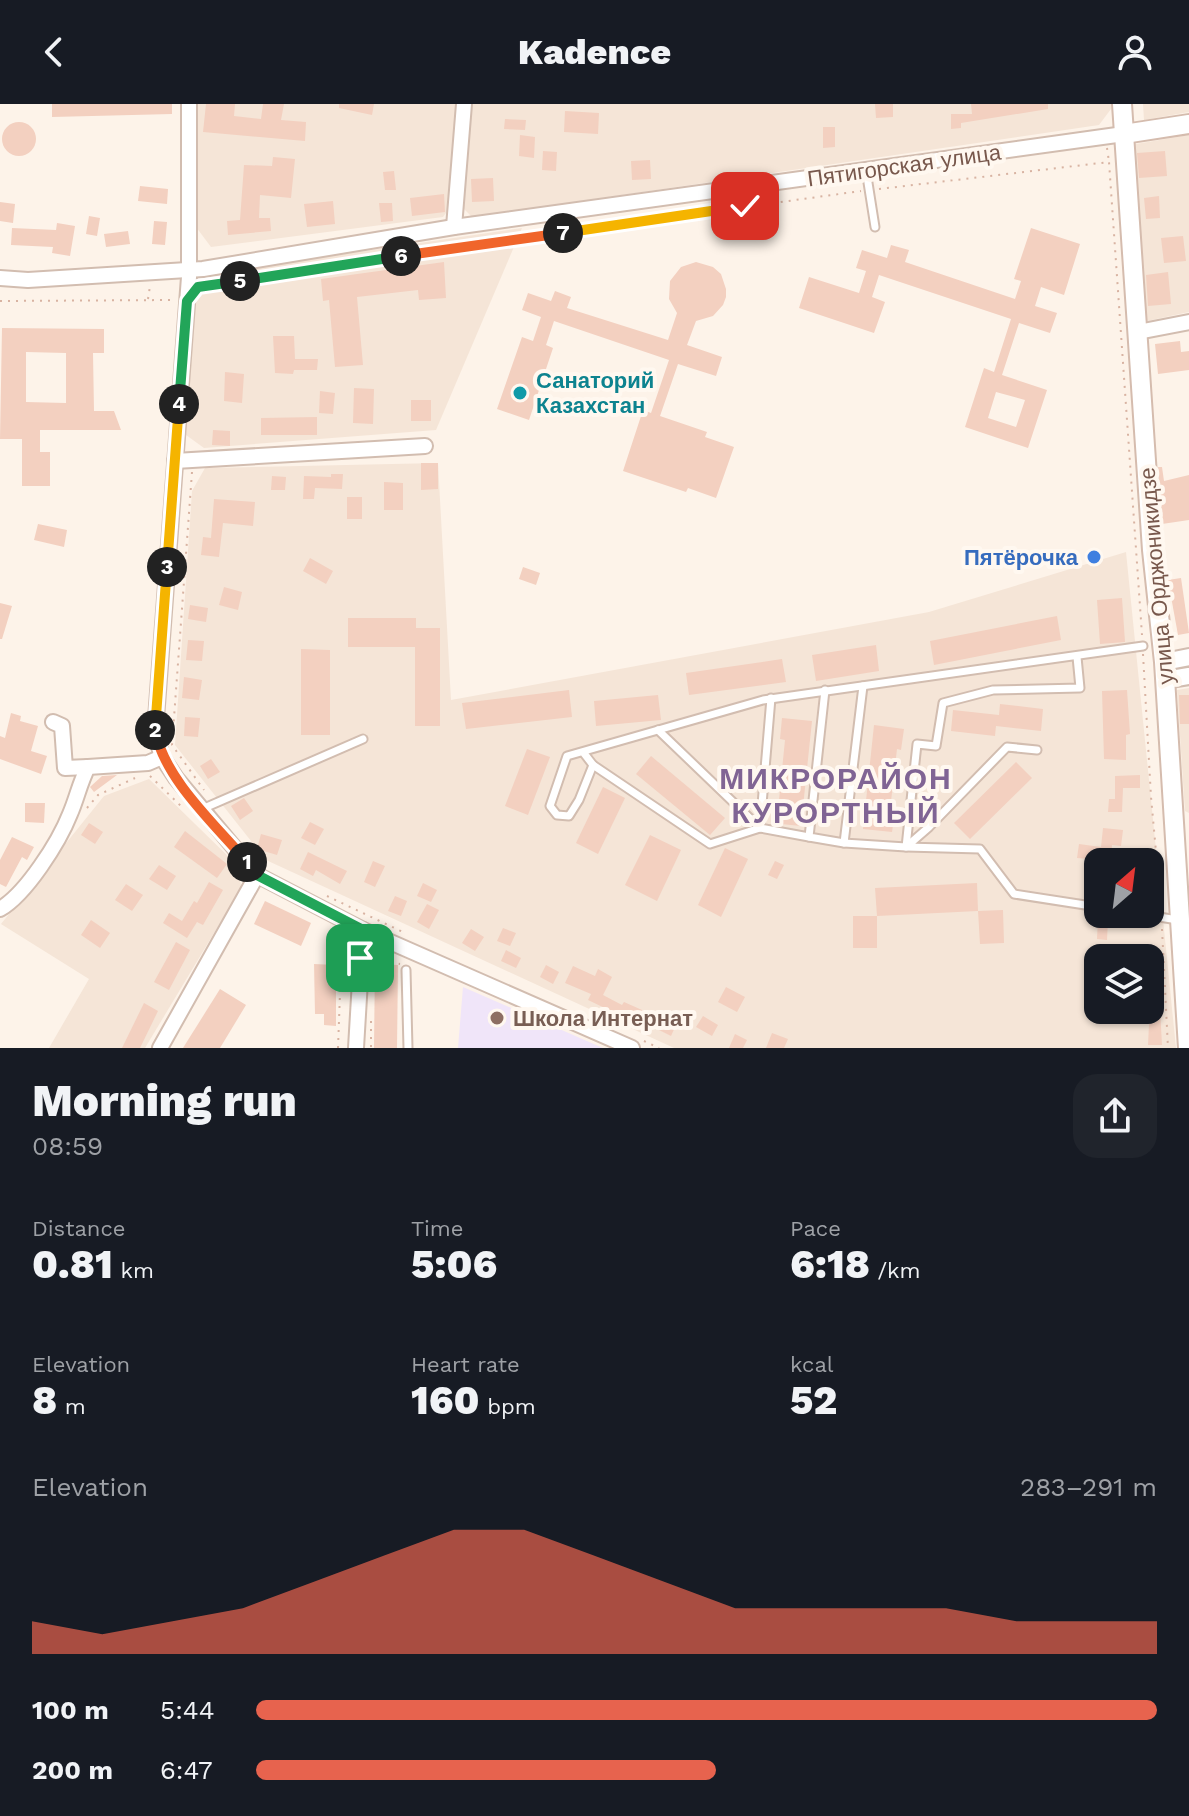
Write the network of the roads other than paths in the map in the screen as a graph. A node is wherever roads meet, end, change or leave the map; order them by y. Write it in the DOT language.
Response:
graph roads {
  1 [pos="189,104"];
  2 [pos="464,104"];
  3 [pos="1122,104"];
  4 [pos="1189,124"];
  5 [pos="1124,134"];
  6 [pos="866,170"];
  7 [pos="454,227"];
  8 [pos="875,227"];
  9 [pos="189,270"];
  10 [pos="0,278"];
  11 [pos="1189,322"];
  12 [pos="1138,332"];
  13 [pos="425,446"];
  14 [pos="175,461"];
  15 [pos="1143,646"];
  16 [pos="1077,657"];
  17 [pos="1189,657"];
  18 [pos="1164,671"];
  19 [pos="1189,676"];
  20 [pos="863,686"];
  21 [pos="825,690"];
  22 [pos="771,698"];
  23 [pos="53,722"];
  24 [pos="658,730"];
  25 [pos="363,739"];
  26 [pos="1037,750"];
  27 [pos="583,752"];
  28 [pos="162,757"];
  29 [pos="593,765"];
  30 [pos="88,767"];
  31 [pos="207,805"];
  32 [pos="1182,819"];
  33 [pos="760,828"];
  34 [pos="809,837"];
  35 [pos="844,843"];
  36 [pos="906,847"];
  37 [pos="257,875"];
  38 [pos="1084,905"];
  39 [pos="0,909"];
  40 [pos="1164,918"];
  41 [pos="1171,919"];
  42 [pos="363,930"];
  43 [pos="406,970"];
  44 [pos="638,1045"];
  45 [pos="160,1048"];
  46 [pos="356,1048"];
  47 [pos="408,1048"];
  48 [pos="1188,1048"];
  1 -- 9 [label="street"];
  2 -- 7 [label="street"];
  3 -- 5 [label="main road, улица Орджоникидзе"];
  4 -- 5 [label="main road, Пятигорская улица"];
  5 -- 6 [label="street, Пятигорская улица"];
  5 -- 12 [label="main road, улица Орджоникидзе"];
  6 -- 7 [label="street, Пятигорская улица"];
  6 -- 8 [label="lane"];
  7 -- 9 [label="street, Пятигорская улица"];
  9 -- 10 [label="street, Пятигорская улица"];
  9 -- 14 [label="street"];
  11 -- 12 [label="street"];
  12 -- 18 [label="main road, улица Орджоникидзе"];
  13 -- 14 [label="street"];
  14 -- 28 [label="street"];
  15 -- 16 [label="lane"];
  16 -- 20 [label="lane"];
  16 -- 36 [label="lane"];
  17 -- 18 [label="street"];
  18 -- 19 [label="street"];
  18 -- 32 [label="main road, улица Орджоникидзе"];
  20 -- 21 [label="lane"];
  20 -- 35 [label="lane"];
  21 -- 22 [label="lane"];
  21 -- 34 [label="lane"];
  22 -- 24 [label="lane"];
  22 -- 33 [label="lane"];
  23 -- 30 [label="street"];
  24 -- 27 [label="lane"];
  24 -- 33 [label="lane"];
  25 -- 31 [label="lane"];
  26 -- 36 [label="lane"];
  27 -- 29 [label="lane"];
  27 -- 29 [label="lane"];
  28 -- 30 [label="street"];
  28 -- 31 [label="street"];
  29 -- 33 [label="lane"];
  30 -- 39 [label="street"];
  31 -- 37 [label="street"];
  32 -- 41 [label="main road, улица Орджоникидзе"];
  33 -- 34 [label="lane"];
  34 -- 35 [label="lane"];
  35 -- 36 [label="lane"];
  36 -- 38 [label="lane"];
  37 -- 42 [label="street"];
  37 -- 45 [label="street"];
  40 -- 41 [label="lane"];
  41 -- 48 [label="main road, улица Орджоникидзе"];
  42 -- 44 [label="street"];
  42 -- 46 [label="street"];
  43 -- 47 [label="lane"];
}
